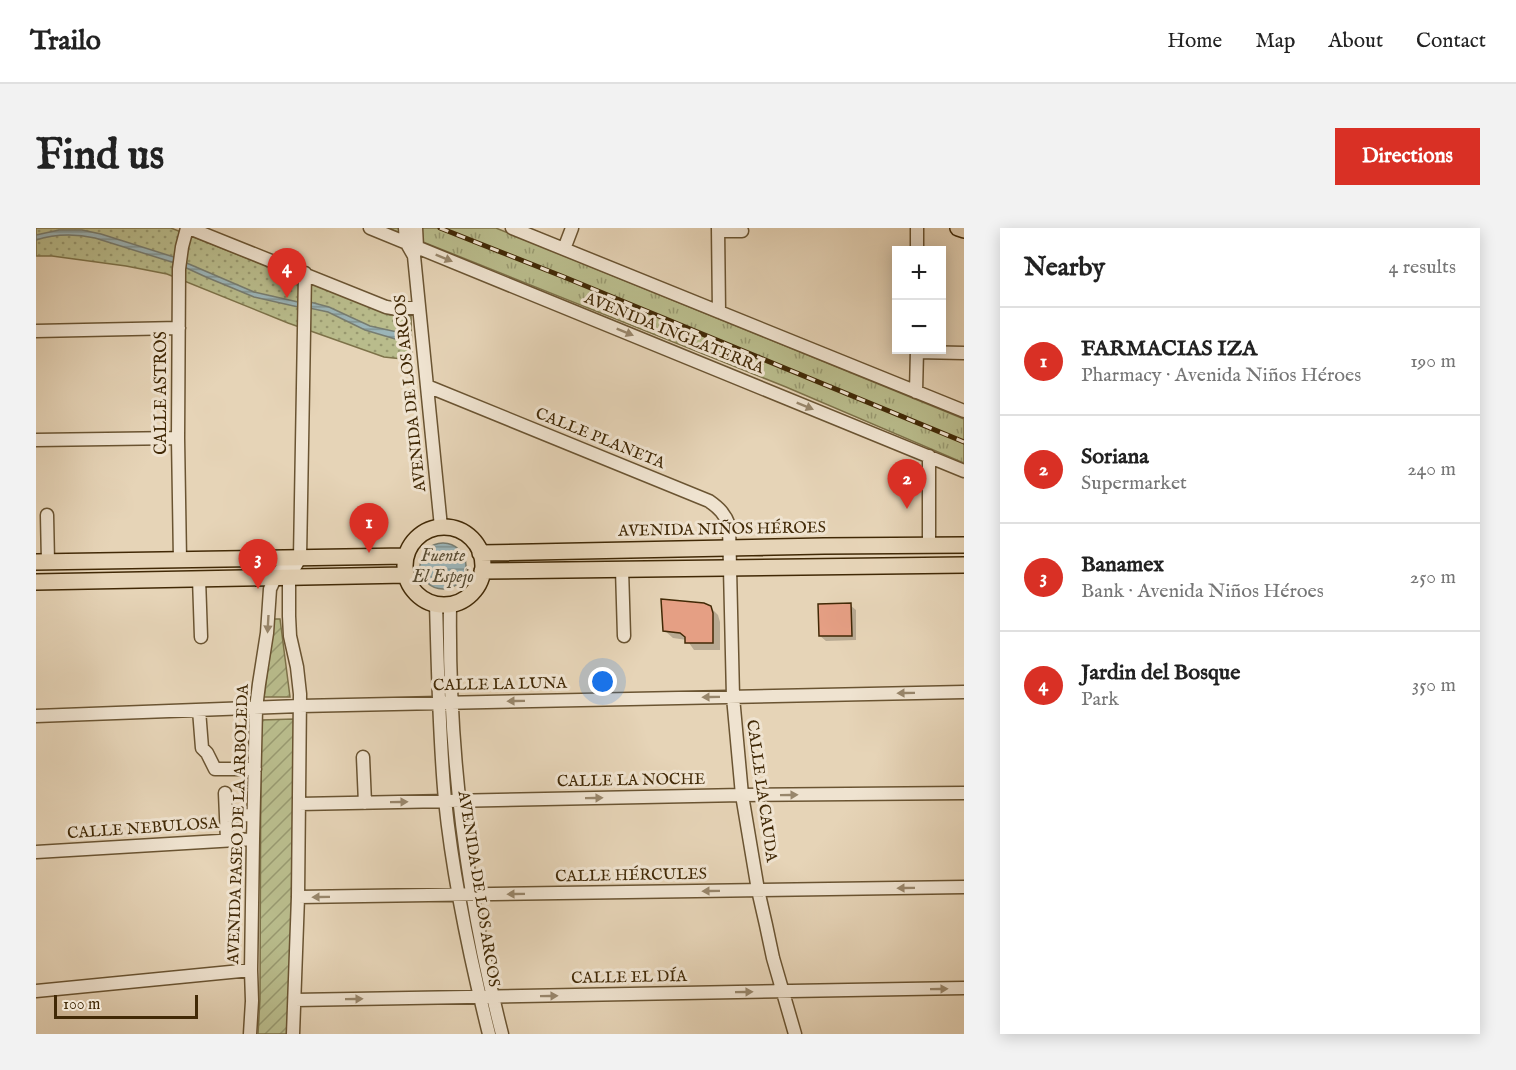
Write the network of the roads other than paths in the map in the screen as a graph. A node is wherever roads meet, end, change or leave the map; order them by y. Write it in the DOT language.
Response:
graph roads {
  1 [pos="188,228"];
  2 [pos="370,228"];
  3 [pos="405,228"];
  4 [pos="416,228"];
  5 [pos="512,228"];
  6 [pos="572,228"];
  7 [pos="917,228"];
  8 [pos="958,228"];
  9 [pos="718,230"];
  10 [pos="964,230"];
  11 [pos="742,231"];
  12 [pos="917,246"];
  13 [pos="412,248"];
  14 [pos="564,249"];
  15 [pos="304,273"];
  16 [pos="419,307"];
  17 [pos="719,312"];
  18 [pos="179,328"];
  19 [pos="36,331"];
  20 [pos="946,352"];
  21 [pos="964,353"];
  22 [pos="917,354"];
  23 [pos="427,387"];
  24 [pos="916,392"];
  25 [pos="964,411"];
  26 [pos="178,438"];
  27 [pos="36,440"];
  28 [pos="929,456"];
  29 [pos="964,471"];
  30 [pos="47,515"];
  31 [pos="441,527"];
  32 [pos="961,544"];
  33 [pos="929,545"];
  34 [pos="730,549"];
  35 [pos="480,553"];
  36 [pos="406,556"];
  37 [pos="300,558"];
  38 [pos="180,560"];
  39 [pos="42,562"];
  40 [pos="964,565"];
  41 [pos="945,566"];
  42 [pos="730,568"];
  43 [pos="622,569"];
  44 [pos="482,571"];
  45 [pos="964,571"];
  46 [pos="406,575"];
  47 [pos="282,577"];
  48 [pos="199,578"];
  49 [pos="36,582"];
  50 [pos="443,604"];
  51 [pos="624,636"];
  52 [pos="201,638"];
  53 [pos="964,692"];
  54 [pos="733,697"];
  55 [pos="451,702"];
  56 [pos="438,703"];
  57 [pos="300,706"];
  58 [pos="256,708"];
  59 [pos="199,710"];
  60 [pos="36,716"];
  61 [pos="363,757"];
  62 [pos="255,769"];
  63 [pos="225,793"];
  64 [pos="964,793"];
  65 [pos="742,795"];
  66 [pos="452,801"];
  67 [pos="365,803"];
  68 [pos="299,804"];
  69 [pos="253,815"];
  70 [pos="226,816"];
  71 [pos="253,838"];
  72 [pos="227,840"];
  73 [pos="36,852"];
  74 [pos="964,887"];
  75 [pos="758,890"];
  76 [pos="465,895"];
  77 [pos="298,897"];
  78 [pos="251,970"];
  79 [pos="964,988"];
  80 [pos="36,991"];
  81 [pos="783,992"];
  82 [pos="480,997"];
  83 [pos="493,997"];
  84 [pos="295,1000"];
  85 [pos="250,1034"];
  86 [pos="293,1034"];
  87 [pos="489,1034"];
  88 [pos="502,1034"];
  89 [pos="795,1034"];
  1 -- 15 [label="street"];
  1 -- 18 [label="street, CALLE ASTROS"];
  2 -- 13 [label="street, AVENIDA INGLATERRA"];
  3 -- 13 [label="street, AVENIDA DE LOS ARCOS"];
  4 -- 13 [label="street, AVENIDA DE LOS ARCOS"];
  5 -- 14 [label="street"];
  6 -- 14 [label="street"];
  7 -- 12 [label="street"];
  8 -- 10 [label="main road"];
  9 -- 11 [label="street"];
  9 -- 17 [label="street"];
  13 -- 16 [label="street, AVENIDA DE LOS ARCOS"];
  13 -- 28 [label="street, AVENIDA INGLATERRA, one-way"];
  14 -- 17 [label="street"];
  15 -- 16 [label="street"];
  15 -- 37 [label="street, AVENIDA PASEO DE LA ARBOLEDA"];
  16 -- 23 [label="street, AVENIDA DE LOS ARCOS"];
  17 -- 24 [label="street"];
  18 -- 19 [label="street"];
  18 -- 26 [label="street, CALLE ASTROS"];
  20 -- 21 [label="street"];
  22 -- 24 [label="street"];
  23 -- 31 [label="street, AVENIDA DE LOS ARCOS"];
  23 -- 34 [label="street, CALLE PLANETA"];
  24 -- 25 [label="street"];
  26 -- 27 [label="street"];
  26 -- 38 [label="street, CALLE ASTROS"];
  28 -- 29 [label="street, AVENIDA INGLATERRA"];
  28 -- 33 [label="street"];
  30 -- 39 [label="street"];
  31 -- 35 [label="main road"];
  31 -- 36 [label="main road"];
  32 -- 33 [label="main road, AVENIDA NIÑOS HÉROES"];
  33 -- 34 [label="main road, AVENIDA NIÑOS HÉROES"];
  34 -- 35 [label="main road, AVENIDA NIÑOS HÉROES"];
  34 -- 42 [label="street, CALLE LA CAUDA"];
  35 -- 44 [label="main road"];
  36 -- 37 [label="main road"];
  36 -- 46 [label="main road"];
  37 -- 38 [label="main road"];
  37 -- 47 [label="street, AVENIDA PASEO DE LA ARBOLEDA"];
  38 -- 39 [label="main road"];
  40 -- 41 [label="main road"];
  41 -- 42 [label="main road"];
  41 -- 45 [label="street"];
  42 -- 43 [label="main road"];
  42 -- 54 [label="street, CALLE LA CAUDA"];
  43 -- 44 [label="main road"];
  43 -- 51 [label="street"];
  44 -- 50 [label="main road"];
  46 -- 47 [label="main road"];
  46 -- 50 [label="main road"];
  47 -- 48 [label="main road"];
  47 -- 57 [label="street"];
  47 -- 58 [label="street, AVENIDA PASEO DE LA ARBOLEDA, one-way"];
  48 -- 49 [label="main road"];
  48 -- 52 [label="street"];
  50 -- 55 [label="street, AVENIDA DE LOS ARCOS"];
  50 -- 56 [label="street, AVENIDA DE LOS ARCOS"];
  53 -- 54 [label="street, CALLE LA LUNA, one-way"];
  54 -- 55 [label="street, CALLE LA LUNA, one-way"];
  54 -- 65 [label="street, CALLE LA CAUDA"];
  55 -- 56 [label="street, CALLE LA LUNA"];
  55 -- 66 [label="street, AVENIDA DE LOS ARCOS"];
  56 -- 57 [label="street, CALLE LA LUNA"];
  56 -- 66 [label="street, AVENIDA DE LOS ARCOS"];
  57 -- 58 [label="street, CALLE LA LUNA"];
  57 -- 68 [label="street"];
  58 -- 59 [label="street, CALLE LA LUNA"];
  58 -- 62 [label="street, AVENIDA PASEO DE LA ARBOLEDA"];
  59 -- 60 [label="street, CALLE LA LUNA"];
  59 -- 62 [label="street"];
  61 -- 67 [label="street"];
  62 -- 69 [label="street, AVENIDA PASEO DE LA ARBOLEDA"];
  63 -- 70 [label="street"];
  65 -- 64 [label="street, CALLE LA NOCHE, one-way"];
  66 -- 65 [label="street, CALLE LA NOCHE, one-way"];
  65 -- 75 [label="street, CALLE LA CAUDA"];
  67 -- 66 [label="street, CALLE LA NOCHE, one-way"];
  66 -- 76 [label="street, AVENIDA DE LOS ARCOS"];
  67 -- 68 [label="street, CALLE LA NOCHE"];
  68 -- 77 [label="street"];
  69 -- 70 [label="street"];
  69 -- 71 [label="street, AVENIDA PASEO DE LA ARBOLEDA"];
  70 -- 72 [label="street"];
  71 -- 72 [label="street, CALLE NEBULOSA"];
  71 -- 78 [label="street, AVENIDA PASEO DE LA ARBOLEDA"];
  72 -- 73 [label="street, CALLE NEBULOSA"];
  74 -- 75 [label="street, CALLE HÉRCULES, one-way"];
  75 -- 76 [label="street, CALLE HÉRCULES, one-way"];
  75 -- 81 [label="street, CALLE LA CAUDA"];
  76 -- 77 [label="street, CALLE HÉRCULES, one-way"];
  76 -- 82 [label="street, AVENIDA DE LOS ARCOS"];
  76 -- 83 [label="street, AVENIDA DE LOS ARCOS"];
  77 -- 84 [label="street"];
  78 -- 80 [label="street"];
  78 -- 85 [label="street, AVENIDA PASEO DE LA ARBOLEDA"];
  81 -- 79 [label="street, CALLE EL DÍA, one-way"];
  83 -- 81 [label="street, CALLE EL DÍA, one-way"];
  81 -- 89 [label="street, CALLE LA CAUDA"];
  82 -- 83 [label="street, CALLE EL DÍA"];
  84 -- 82 [label="street, CALLE EL DÍA, one-way"];
  82 -- 87 [label="street, AVENIDA DE LOS ARCOS"];
  83 -- 88 [label="street, AVENIDA DE LOS ARCOS"];
  84 -- 86 [label="street"];
}
